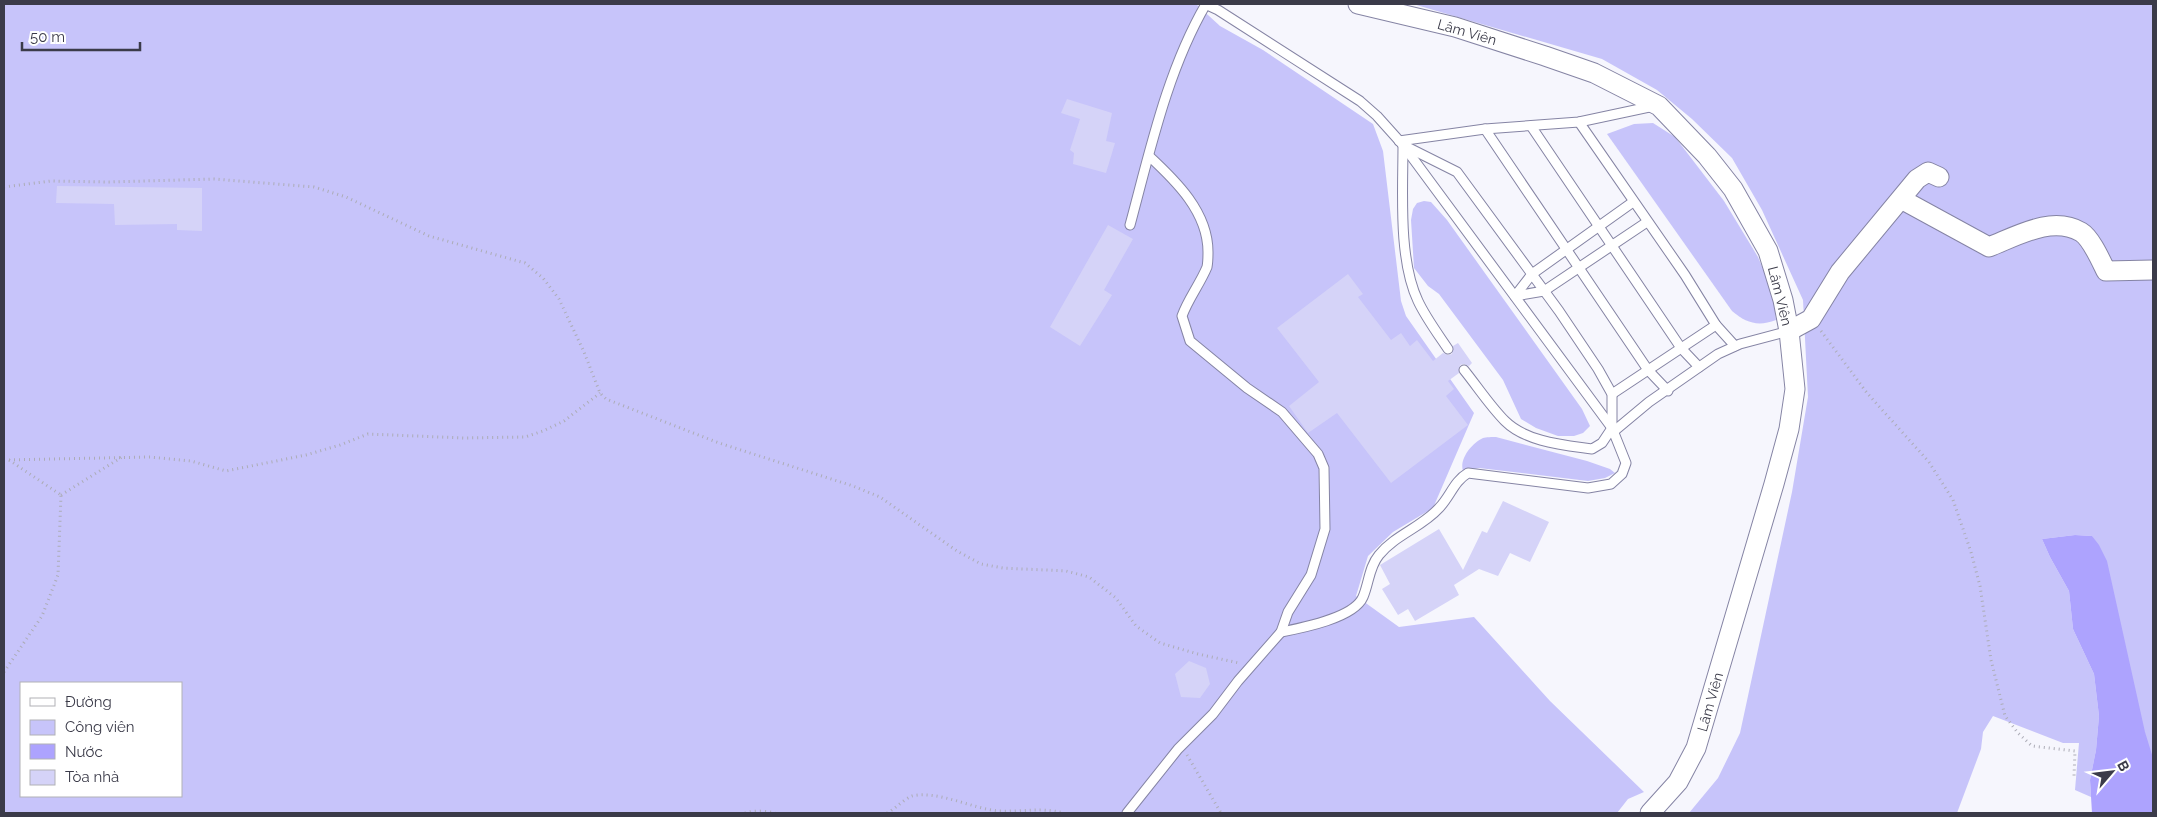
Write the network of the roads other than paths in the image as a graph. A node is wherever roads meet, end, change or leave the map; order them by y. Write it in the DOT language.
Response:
graph roads {
  1 [pos="1206,4"];
  2 [pos="1358,4"];
  3 [pos="1659,106"];
  4 [pos="1579,122"];
  5 [pos="1531,126"];
  6 [pos="1485,129"];
  7 [pos="1401,143"];
  8 [pos="1149,156"];
  9 [pos="1939,177"];
  10 [pos="1901,200"];
  11 [pos="1633,202"];
  12 [pos="1647,222"];
  13 [pos="1130,225"];
  14 [pos="1598,227"];
  15 [pos="1611,247"];
  16 [pos="1565,250"];
  17 [pos="1578,269"];
  18 [pos="2153,270"];
  19 [pos="1532,274"];
  20 [pos="1544,291"];
  21 [pos="1515,296"];
  22 [pos="1716,325"];
  23 [pos="1790,331"];
  24 [pos="1735,346"];
  25 [pos="1681,348"];
  26 [pos="1448,349"];
  27 [pos="1700,367"];
  28 [pos="1464,370"];
  29 [pos="1648,370"];
  30 [pos="1668,391"];
  31 [pos="1612,394"];
  32 [pos="1612,430"];
  33 [pos="1281,632"];
  34 [pos="1127,813"];
  35 [pos="1650,813"];
  1 -- 7 [label="lane"];
  1 -- 8 [label="lane"];
  2 -- 3 [label="street, Lâm Viên"];
  3 -- 4 [label="lane"];
  3 -- 23 [label="street, Lâm Viên"];
  4 -- 5 [label="lane"];
  4 -- 11 [label="lane"];
  5 -- 6 [label="lane"];
  5 -- 14 [label="lane"];
  6 -- 7 [label="lane"];
  6 -- 16 [label="lane"];
  7 -- 19 [label="lane"];
  7 -- 21 [label="lane"];
  7 -- 26 [label="lane"];
  8 -- 13 [label="lane"];
  8 -- 33 [label="lane"];
  9 -- 10 [label="street"];
  10 -- 18 [label="street"];
  10 -- 23 [label="street"];
  11 -- 12 [label="lane"];
  11 -- 14 [label="lane"];
  12 -- 15 [label="lane"];
  12 -- 22 [label="lane"];
  14 -- 15 [label="lane"];
  14 -- 16 [label="lane"];
  15 -- 17 [label="lane"];
  15 -- 25 [label="lane"];
  16 -- 17 [label="lane"];
  16 -- 19 [label="lane"];
  17 -- 20 [label="lane"];
  17 -- 29 [label="lane"];
  19 -- 20 [label="lane"];
  19 -- 21 [label="lane"];
  20 -- 21 [label="lane"];
  20 -- 31 [label="lane"];
  21 -- 32 [label="lane"];
  22 -- 24 [label="lane"];
  22 -- 25 [label="lane"];
  23 -- 24 [label="lane"];
  23 -- 35 [label="street, Lâm Viên"];
  24 -- 27 [label="lane"];
  25 -- 27 [label="lane"];
  25 -- 29 [label="lane"];
  27 -- 30 [label="lane"];
  28 -- 32 [label="lane"];
  29 -- 30 [label="lane"];
  29 -- 31 [label="lane"];
  30 -- 32 [label="lane"];
  31 -- 32 [label="lane"];
  32 -- 33 [label="lane"];
  33 -- 34 [label="lane"];
}
